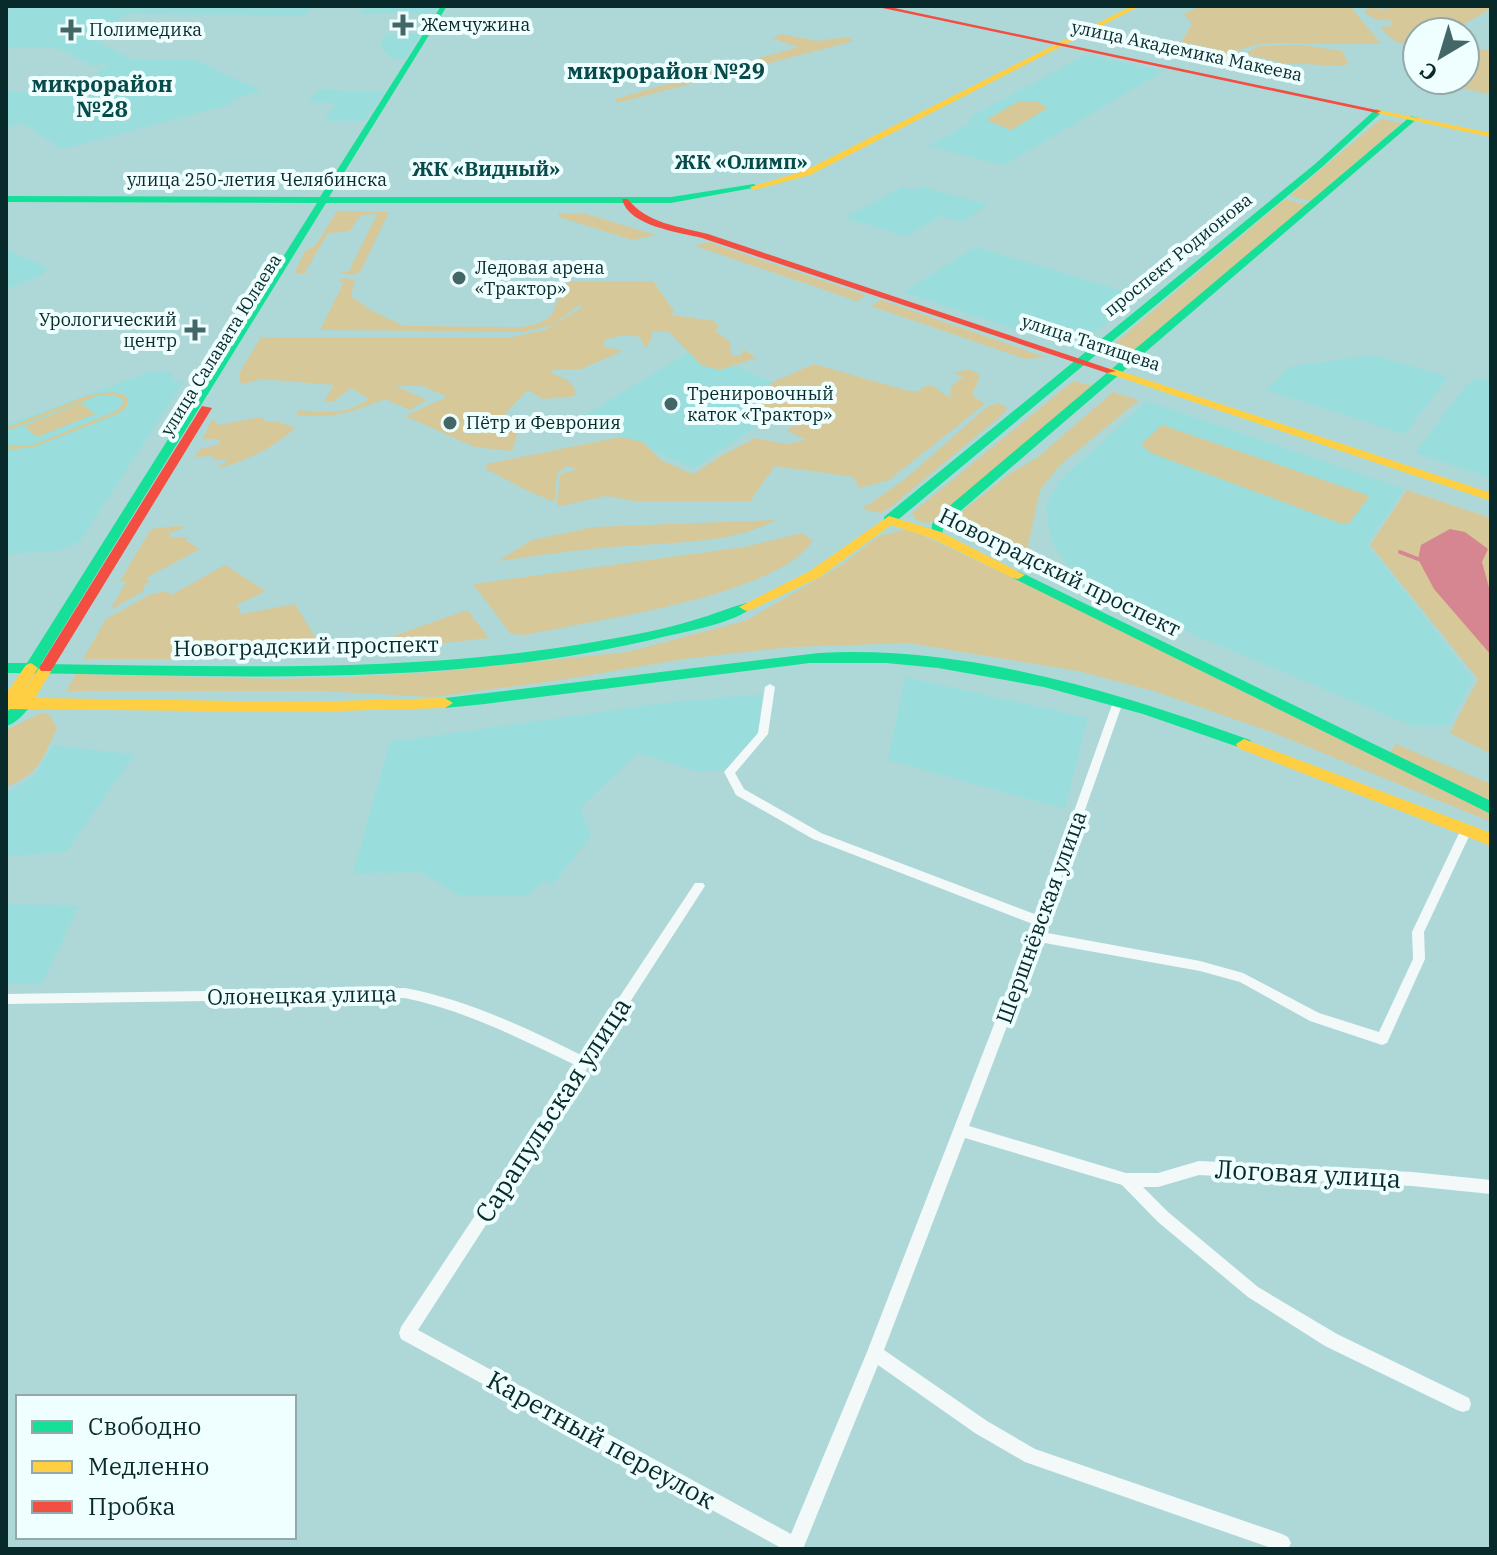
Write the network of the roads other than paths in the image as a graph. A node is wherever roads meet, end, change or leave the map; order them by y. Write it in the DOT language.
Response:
graph roads {
  1 [pos="444,6"];
  2 [pos="450,6"];
  3 [pos="876,6"];
  4 [pos="1137,6"];
  5 [pos="1018,36"];
  6 [pos="1061,45"];
  7 [pos="1039,55"];
  8 [pos="1379,111"];
  9 [pos="1414,118"];
  10 [pos="1491,135"];
  11 [pos="1281,196"];
  12 [pos="6,199"];
  13 [pos="328,200"];
  14 [pos="632,201"];
  15 [pos="1314,204"];
  16 [pos="1081,360"];
  17 [pos="1116,373"];
  18 [pos="1491,497"];
  19 [pos="889,520"];
  20 [pos="936,535"];
  21 [pos="6,668"];
  22 [pos="39,668"];
  23 [pos="770,687"];
  24 [pos="1118,702"];
  25 [pos="11,704"];
  26 [pos="6,721"];
  27 [pos="1491,808"];
  28 [pos="1466,830"];
  29 [pos="1491,840"];
  30 [pos="699,886"];
  31 [pos="1038,928"];
  32 [pos="6,999"];
  33 [pos="584,1063"];
  34 [pos="960,1130"];
  35 [pos="1126,1180"];
  36 [pos="1491,1187"];
  37 [pos="407,1333"];
  38 [pos="875,1353"];
  39 [pos="1463,1404"];
  40 [pos="1282,1543"];
  41 [pos="794,1548"];
  1 -- 13 [label="street, улица Салавата Юлаева"];
  2 -- 13 [label="street, улица Салавата Юлаева"];
  3 -- 5 [label="street, улица Академика Макеева"];
  4 -- 6 [label="street, улица 250-летия Челябинска"];
  5 -- 6 [label="street, улица Академика Макеева"];
  5 -- 7 [label="street"];
  6 -- 7 [label="street, улица 250-летия Челябинска"];
  6 -- 8 [label="street, улица Академика Макеева"];
  7 -- 14 [label="street, улица 250-летия Челябинска"];
  8 -- 9 [label="street, улица Академика Макеева"];
  8 -- 11 [label="street, проспект Родионова"];
  9 -- 10 [label="street, улица Академика Макеева"];
  9 -- 15 [label="street"];
  11 -- 15 [label="street"];
  11 -- 16 [label="street, проспект Родионова"];
  12 -- 13 [label="street, улица 250-летия Челябинска"];
  13 -- 14 [label="street, улица 250-летия Челябинска"];
  13 -- 22 [label="street, улица Салавата Юлаева"];
  14 -- 16 [label="street, улица Татищева"];
  15 -- 17 [label="street"];
  16 -- 17 [label="street, улица Татищева"];
  16 -- 19 [label="street, проспект Родионова"];
  17 -- 18 [label="street, улица Татищева"];
  17 -- 20 [label="street"];
  19 -- 20 [label="street, Новоградский проспект"];
  19 -- 22 [label="street, Новоградский проспект"];
  20 -- 27 [label="street, Новоградский проспект"];
  21 -- 22 [label="street, Новоградский проспект"];
  22 -- 25 [label="street, улица Салавата Юлаева"];
  22 -- 25 [label="street, улица Салавата Юлаева"];
  23 -- 31 [label="street"];
  24 -- 25 [label="street"];
  24 -- 28 [label="street"];
  24 -- 31 [label="street, Шершнёвская улица"];
  25 -- 26 [label="street"];
  28 -- 29 [label="street"];
  28 -- 31 [label="street"];
  30 -- 33 [label="street, Сарапульская улица"];
  31 -- 34 [label="street, Шершнёвская улица"];
  32 -- 33 [label="street, Олонецкая улица"];
  33 -- 37 [label="street, Сарапульская улица"];
  34 -- 35 [label="street"];
  34 -- 38 [label="street, Шершнёвская улица"];
  35 -- 36 [label="street, Логовая улица"];
  35 -- 39 [label="street"];
  37 -- 41 [label="street, Каретный переулок"];
  38 -- 40 [label="street"];
  38 -- 41 [label="street, Шершнёвская улица"];
}
